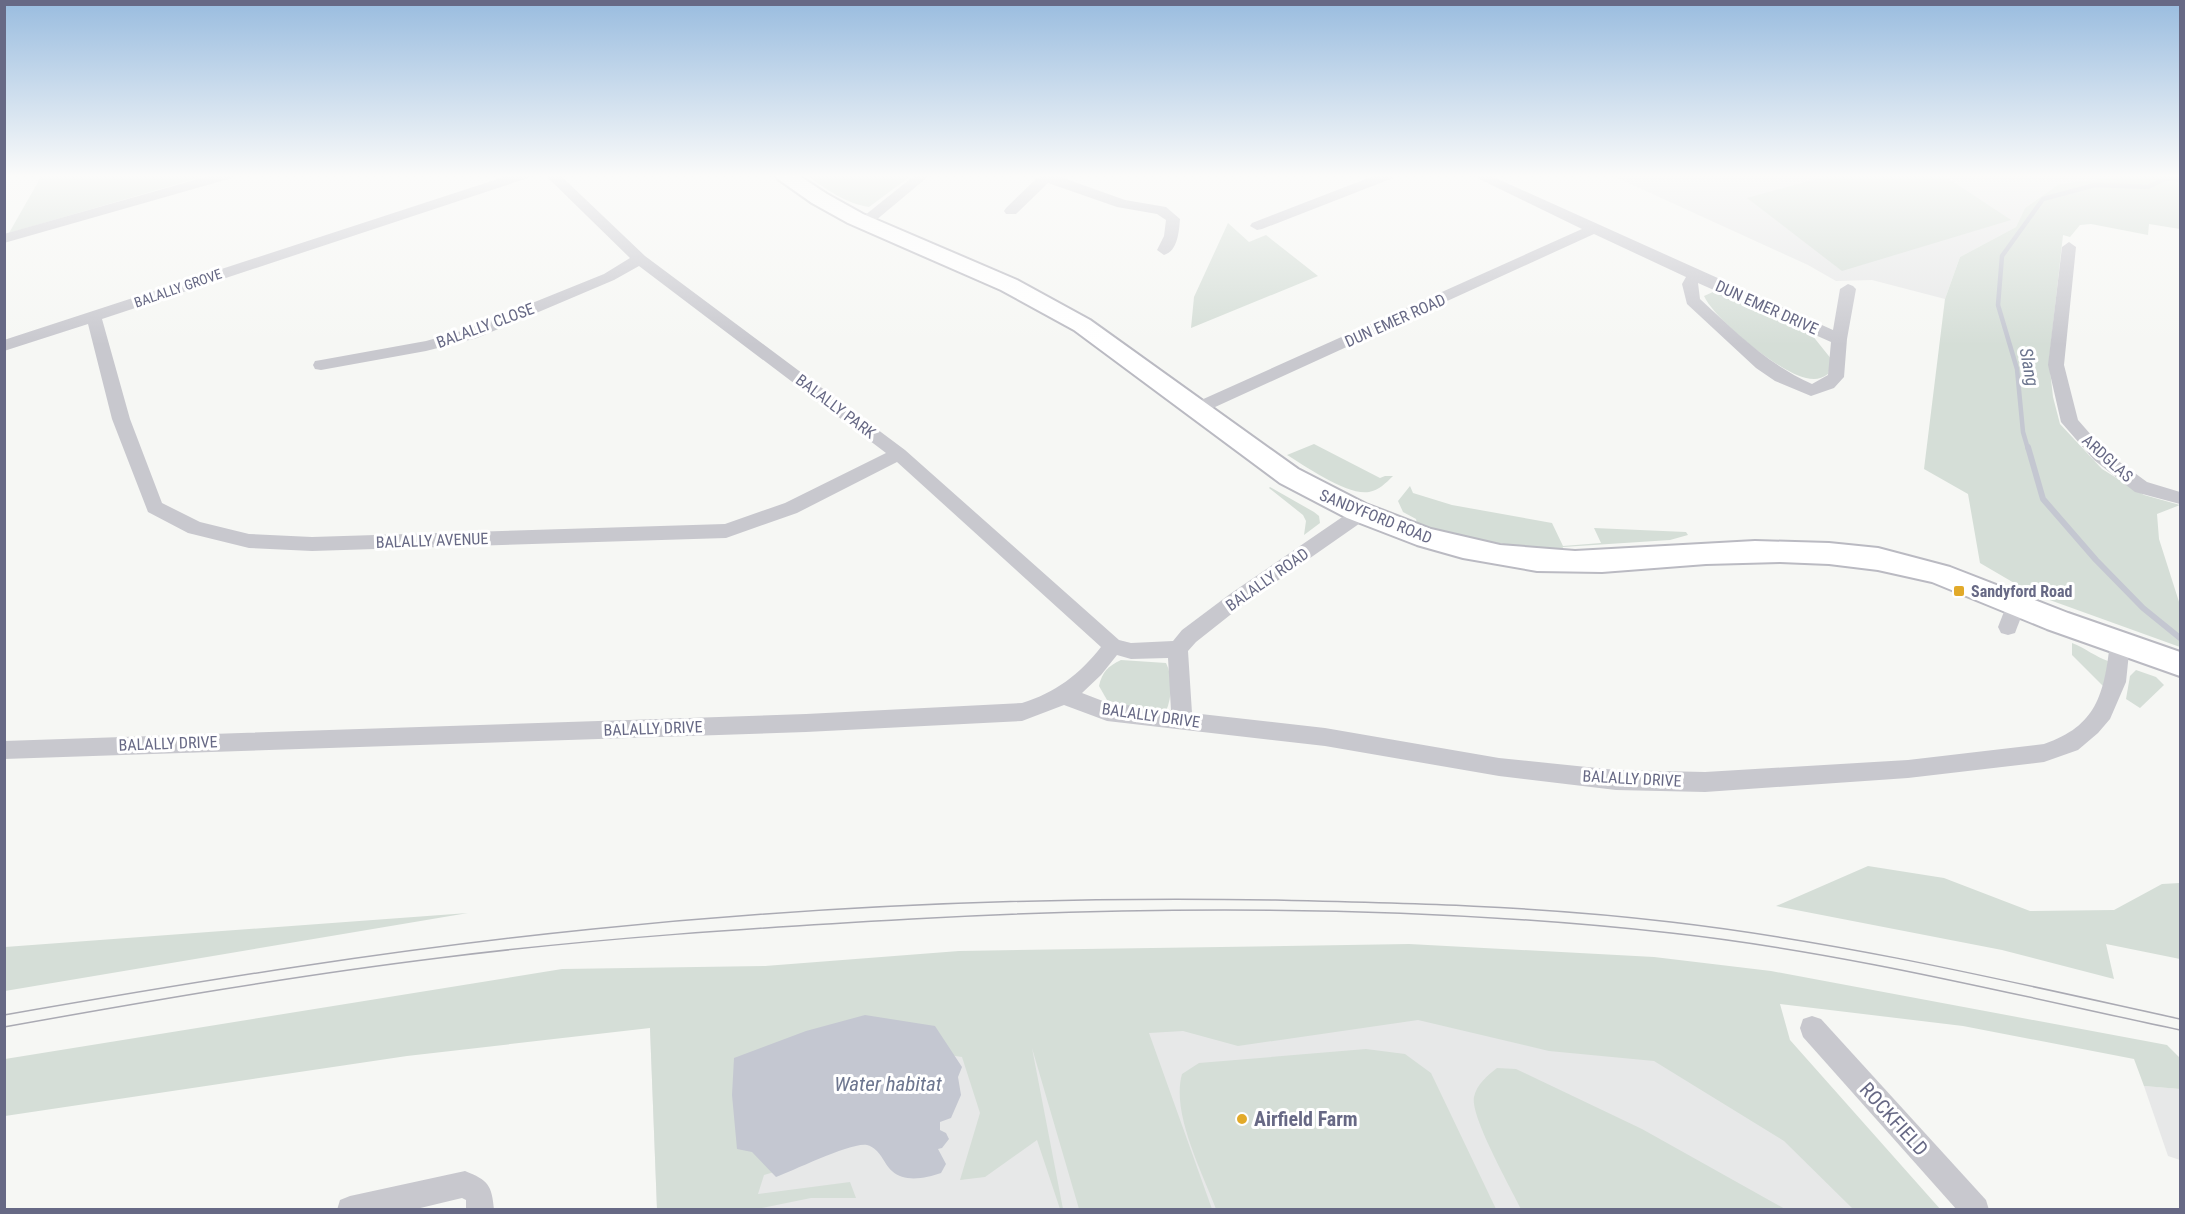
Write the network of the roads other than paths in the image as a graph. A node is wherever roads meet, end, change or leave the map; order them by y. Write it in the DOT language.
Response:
graph roads {
  1 [pos="30,232"];
  2 [pos="352,232"];
  3 [pos="611,232"];
  4 [pos="884,232"];
  5 [pos="1172,232"];
  6 [pos="1588,232"];
  7 [pos="1600,232"];
  8 [pos="4,239"];
  9 [pos="2069,248"];
  10 [pos="1164,250"];
  11 [pos="640,259"];
  12 [pos="1695,275"];
  13 [pos="1848,290"];
  14 [pos="94,317"];
  15 [pos="1839,339"];
  16 [pos="4,346"];
  17 [pos="321,365"];
  18 [pos="1196,409"];
  19 [pos="898,454"];
  20 [pos="2181,498"];
  21 [pos="1360,514"];
  22 [pos="2120,643"];
  23 [pos="1113,646"];
  24 [pos="1178,649"];
  25 [pos="2181,664"];
  26 [pos="1065,696"];
  27 [pos="1182,720"];
  28 [pos="4,750"];
  29 [pos="1812,1028"];
  30 [pos="350,1209"];
  31 [pos="480,1209"];
  32 [pos="1976,1209"];
  1 -- 8 [label="street"];
  2 -- 14 [label="street, BALALLY GROVE"];
  3 -- 11 [label="street, BALALLY PARK"];
  4 -- 18 [label="main road, SANDYFORD ROAD"];
  5 -- 10 [label="street"];
  6 -- 18 [label="street, DUN EMER ROAD"];
  7 -- 12 [label="street, DUN EMER DRIVE"];
  9 -- 20 [label="street, ARDGLAS"];
  11 -- 17 [label="street, BALALLY CLOSE"];
  11 -- 19 [label="street, BALALLY PARK"];
  12 -- 15 [label="street, DUN EMER DRIVE"];
  12 -- 15 [label="street, DUN EMER DRIVE"];
  13 -- 15 [label="street, DUN EMER DRIVE"];
  14 -- 16 [label="street, BALALLY GROVE"];
  14 -- 19 [label="street, BALALLY AVENUE"];
  18 -- 21 [label="main road, SANDYFORD ROAD"];
  19 -- 23 [label="street, BALALLY PARK"];
  21 -- 22 [label="main road, SANDYFORD ROAD"];
  21 -- 24 [label="street, BALALLY ROAD"];
  22 -- 25 [label="main road, SANDYFORD ROAD"];
  22 -- 27 [label="street, BALALLY DRIVE"];
  23 -- 24 [label="street"];
  23 -- 26 [label="street"];
  24 -- 27 [label="street"];
  26 -- 27 [label="street, BALALLY DRIVE"];
  26 -- 28 [label="street, BALALLY DRIVE"];
  29 -- 32 [label="street, ROCKFIELD"];
  30 -- 31 [label="street"];
}
